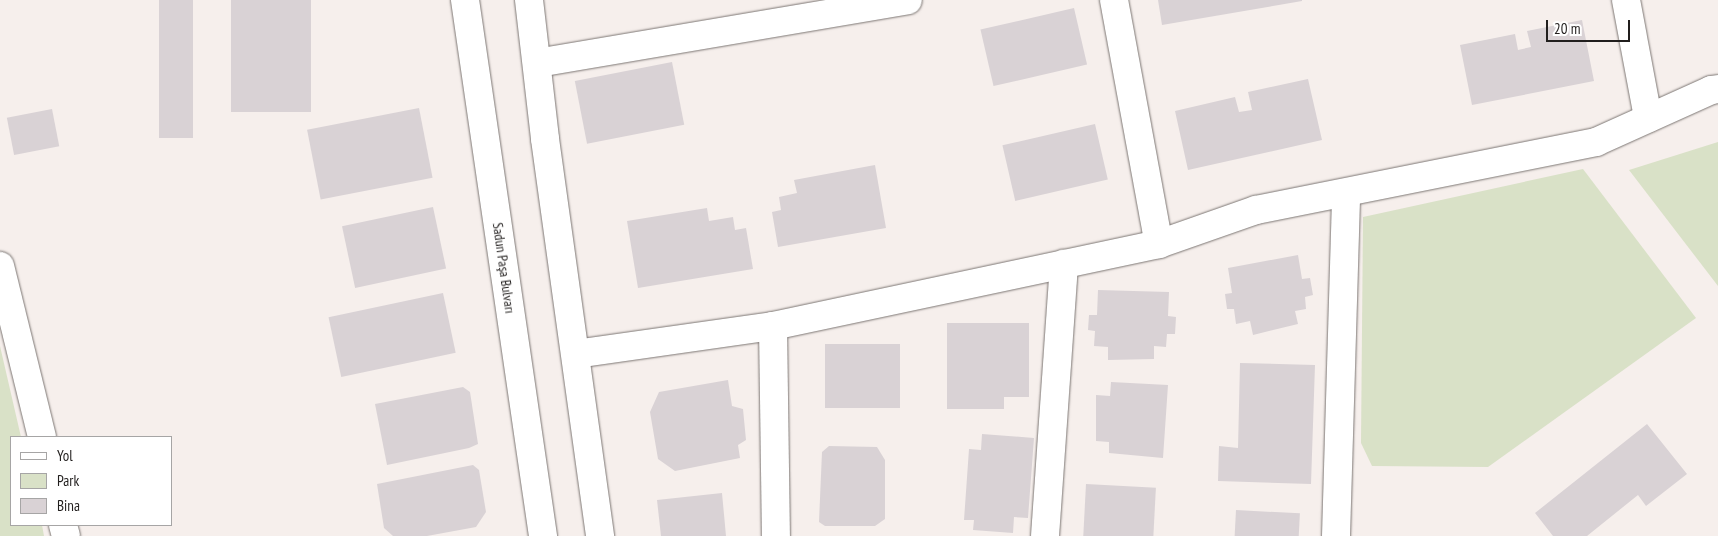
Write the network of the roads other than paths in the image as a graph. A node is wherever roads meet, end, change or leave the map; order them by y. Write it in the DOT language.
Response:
graph roads {
  1 [pos="465,0"];
  2 [pos="529,0"];
  3 [pos="908,0"];
  4 [pos="1114,0"];
  5 [pos="1631,1"];
  6 [pos="773,11"];
  7 [pos="537,62"];
  8 [pos="1718,90"];
  9 [pos="1648,118"];
  10 [pos="1346,194"];
  11 [pos="1159,244"];
  12 [pos="1064,264"];
  13 [pos="0,266"];
  14 [pos="773,326"];
  15 [pos="576,354"];
  16 [pos="42,436"];
  17 [pos="543,536"];
  18 [pos="600,536"];
  19 [pos="776,536"];
  20 [pos="1046,536"];
  21 [pos="1336,536"];
  1 -- 17 [label="street, Sadun Paşa Bulvarı"];
  2 -- 7 [label="street"];
  3 -- 6 [label="street"];
  4 -- 11 [label="street"];
  5 -- 9 [label="street"];
  6 -- 7 [label="street"];
  7 -- 15 [label="street"];
  8 -- 9 [label="street"];
  9 -- 10 [label="street"];
  10 -- 11 [label="street"];
  10 -- 21 [label="street"];
  11 -- 12 [label="street"];
  12 -- 14 [label="street"];
  12 -- 20 [label="street"];
  13 -- 16 [label="street"];
  14 -- 15 [label="street"];
  14 -- 19 [label="street"];
  15 -- 18 [label="street"];
}
